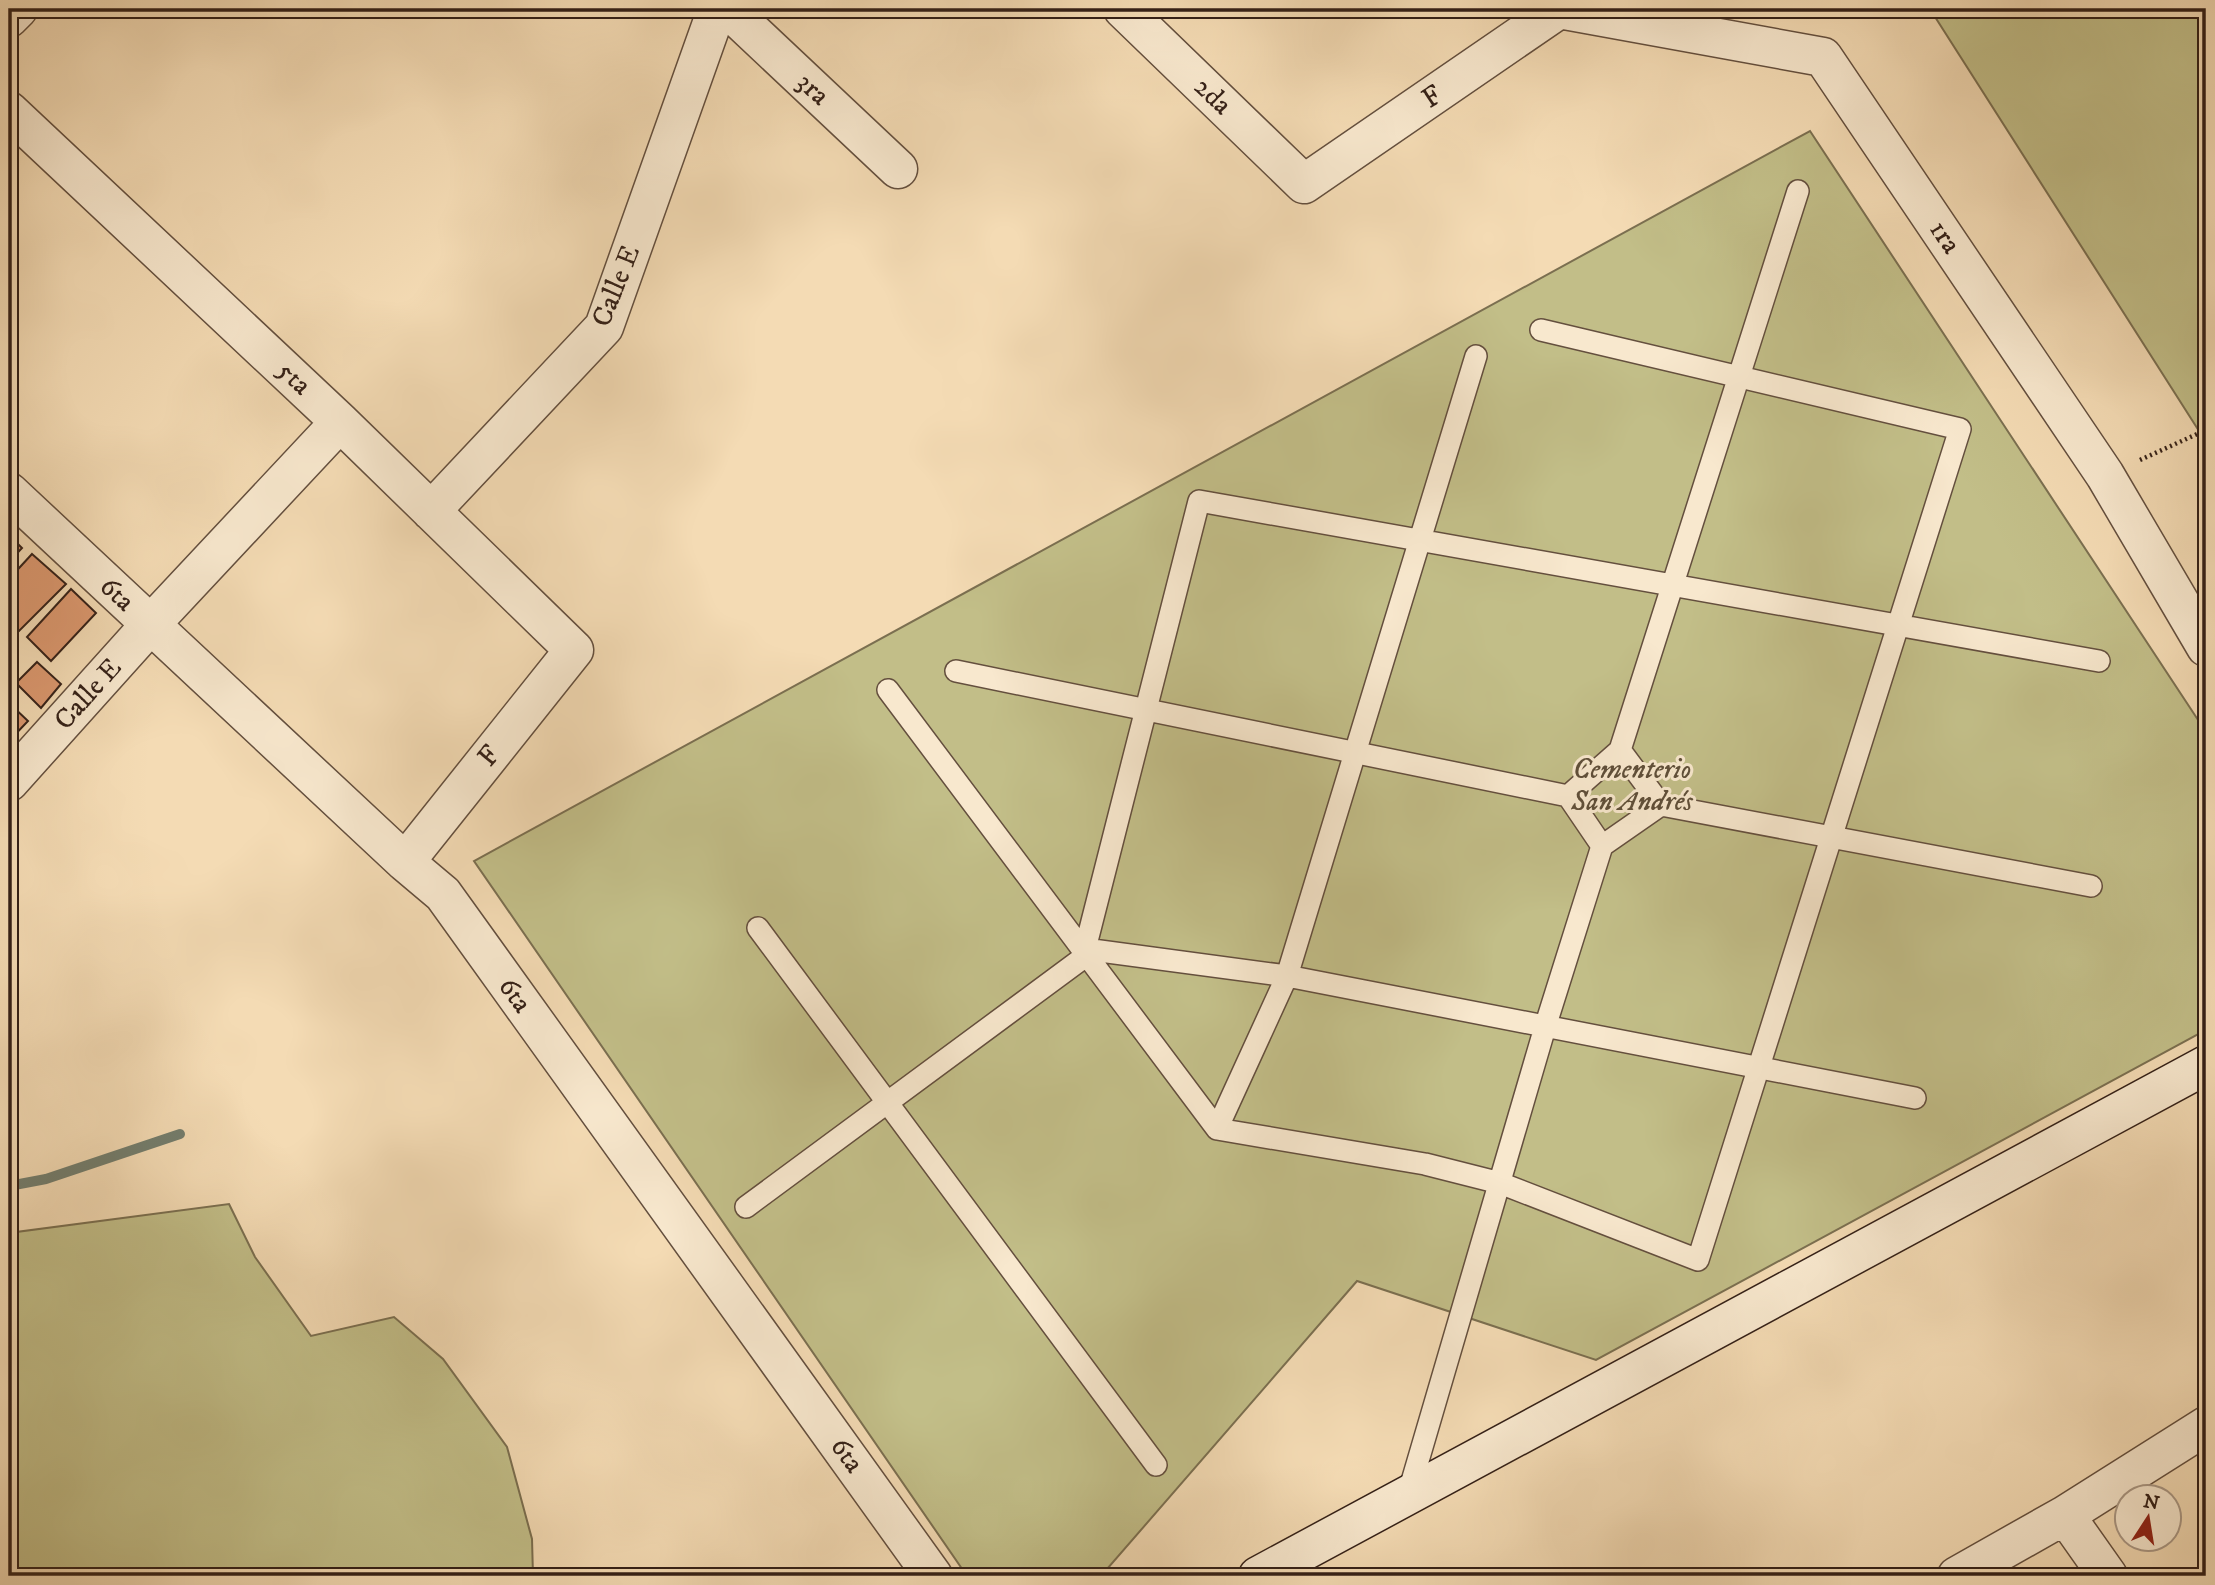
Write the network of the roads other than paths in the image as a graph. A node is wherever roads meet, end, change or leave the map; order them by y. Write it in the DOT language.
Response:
graph roads {
  1 [pos="18,9"];
  2 [pos="717,9"];
  3 [pos="728,9"];
  4 [pos="1123,9"];
  5 [pos="1559,9"];
  6 [pos="9,18"];
  7 [pos="9,111"];
  8 [pos="898,169"];
  9 [pos="1304,184"];
  10 [pos="1798,191"];
  11 [pos="1541,330"];
  12 [pos="1476,356"];
  13 [pos="1738,376"];
  14 [pos="340,422"];
  15 [pos="9,492"];
  16 [pos="431,511"];
  17 [pos="1420,540"];
  18 [pos="1672,585"];
  19 [pos="150,625"];
  20 [pos="1898,625"];
  21 [pos="2206,647"];
  22 [pos="574,650"];
  23 [pos="2099,661"];
  24 [pos="956,671"];
  25 [pos="888,690"];
  26 [pos="1144,709"];
  27 [pos="1620,750"];
  28 [pos="1355,752"];
  29 [pos="9,782"];
  30 [pos="1568,796"];
  31 [pos="1661,805"];
  32 [pos="1831,837"];
  33 [pos="1602,846"];
  34 [pos="405,862"];
  35 [pos="2091,886"];
  36 [pos="758,928"];
  37 [pos="1087,955"];
  38 [pos="1287,976"];
  39 [pos="1546,1024"];
  40 [pos="2206,1065"];
  41 [pos="1759,1067"];
  42 [pos="1915,1098"];
  43 [pos="888,1102"];
  44 [pos="1217,1129"];
  45 [pos="1500,1183"];
  46 [pos="746,1207"];
  47 [pos="2206,1426"];
  48 [pos="1156,1465"];
  49 [pos="1408,1495"];
  50 [pos="2065,1516"];
  51 [pos="933,1576"];
  52 [pos="1258,1576"];
  53 [pos="1957,1576"];
  54 [pos="2108,1576"];
  1 -- 6 [label="street"];
  2 -- 16 [label="street, Calle E"];
  3 -- 8 [label="street, 3ra"];
  4 -- 9 [label="street, 2da"];
  5 -- 9 [label="street, F"];
  5 -- 21 [label="street, 1ra"];
  7 -- 14 [label="street, 5ta"];
  10 -- 13 [label="lane"];
  11 -- 13 [label="lane"];
  12 -- 17 [label="lane"];
  13 -- 18 [label="lane"];
  13 -- 20 [label="lane"];
  14 -- 16 [label="street, 5ta"];
  14 -- 19 [label="street, Calle E"];
  15 -- 19 [label="street, 6ta"];
  16 -- 22 [label="street, 5ta"];
  17 -- 18 [label="lane"];
  17 -- 26 [label="lane"];
  17 -- 28 [label="lane"];
  18 -- 20 [label="lane"];
  18 -- 27 [label="lane"];
  19 -- 29 [label="street, Calle E"];
  19 -- 34 [label="street, 6ta"];
  20 -- 23 [label="lane"];
  20 -- 32 [label="lane"];
  22 -- 34 [label="street, F"];
  24 -- 26 [label="lane"];
  25 -- 37 [label="lane"];
  26 -- 28 [label="lane"];
  26 -- 38 [label="lane"];
  27 -- 30 [label="lane"];
  27 -- 31 [label="lane"];
  28 -- 30 [label="lane"];
  28 -- 38 [label="lane"];
  30 -- 33 [label="lane"];
  31 -- 32 [label="lane"];
  31 -- 33 [label="lane"];
  32 -- 35 [label="lane"];
  32 -- 41 [label="lane"];
  33 -- 39 [label="lane"];
  34 -- 51 [label="street, 6ta"];
  36 -- 43 [label="lane"];
  37 -- 43 [label="lane"];
  37 -- 44 [label="lane"];
  38 -- 39 [label="lane"];
  38 -- 44 [label="lane"];
  39 -- 41 [label="lane"];
  39 -- 45 [label="lane"];
  40 -- 49 [label="street"];
  41 -- 42 [label="lane"];
  41 -- 45 [label="lane"];
  43 -- 46 [label="lane"];
  43 -- 48 [label="lane"];
  44 -- 45 [label="lane"];
  45 -- 49 [label="lane"];
  47 -- 50 [label="street"];
  49 -- 52 [label="street"];
  50 -- 53 [label="street"];
  50 -- 54 [label="street"];
}
